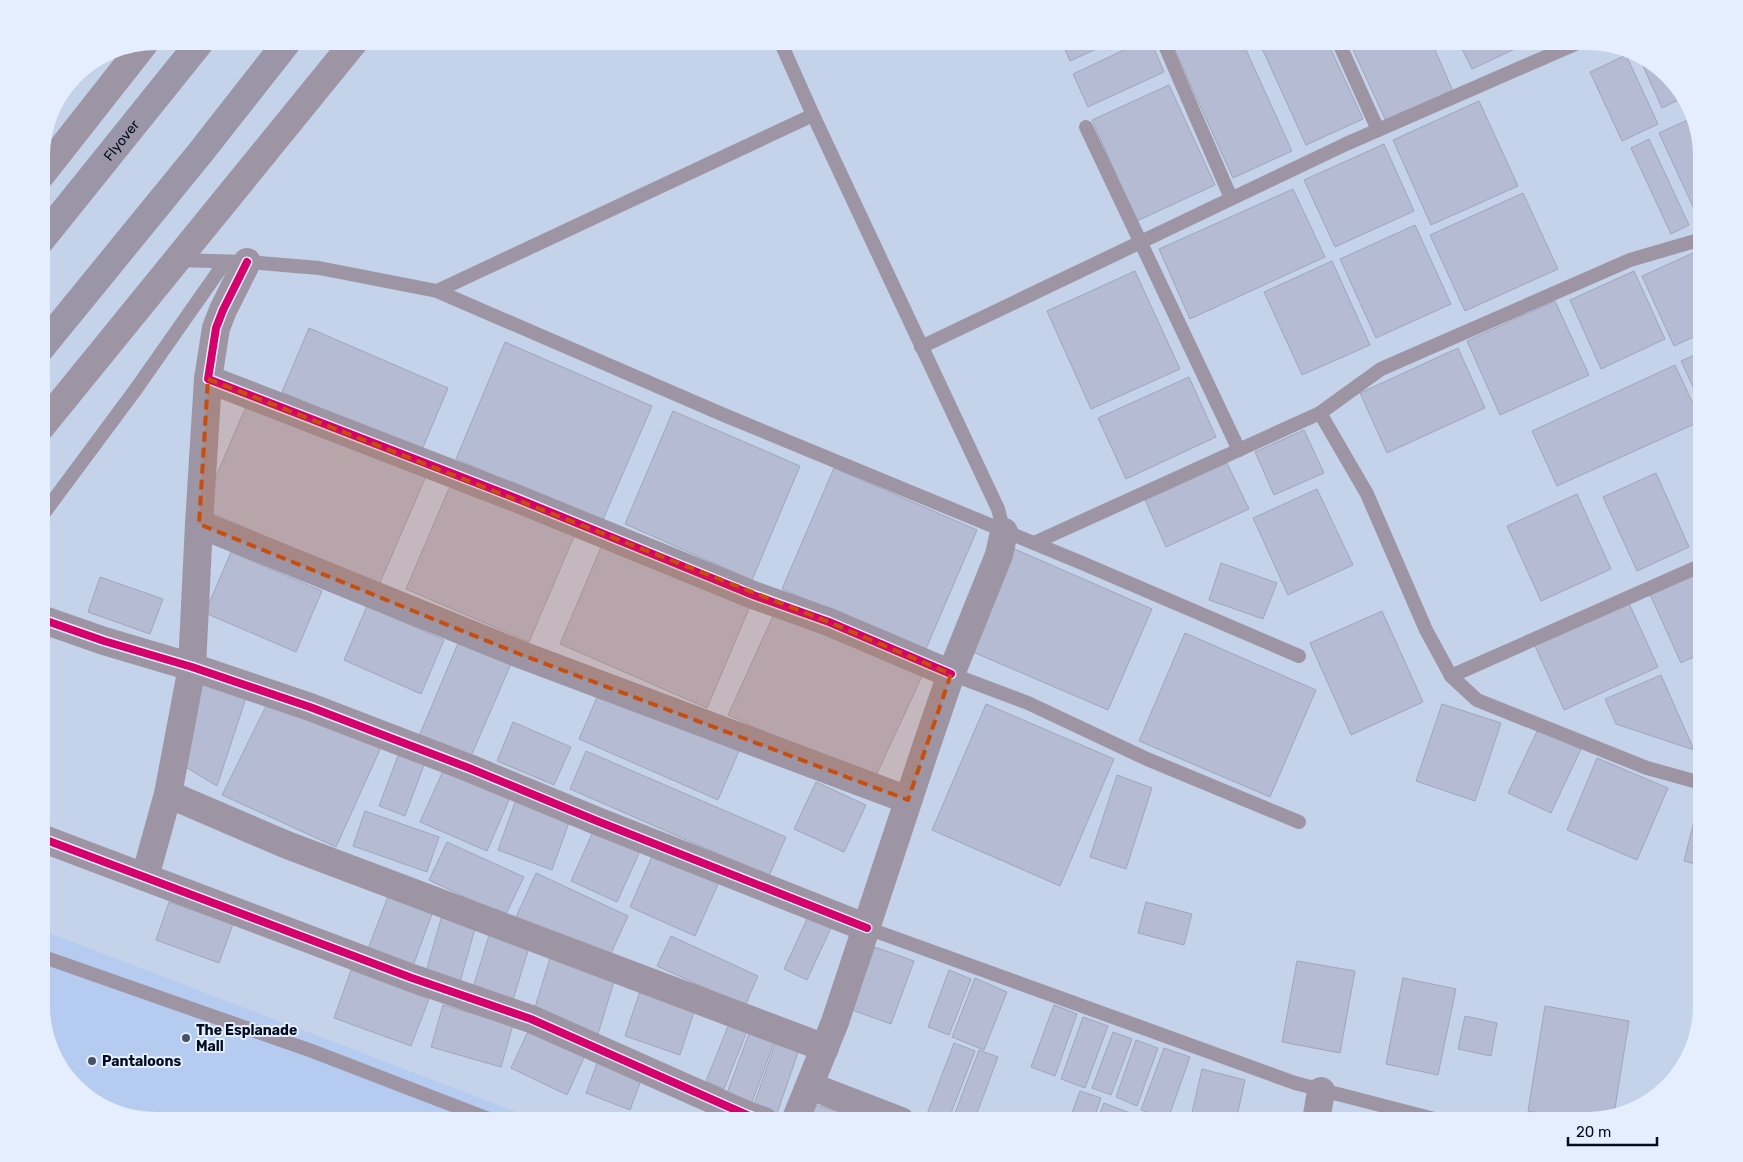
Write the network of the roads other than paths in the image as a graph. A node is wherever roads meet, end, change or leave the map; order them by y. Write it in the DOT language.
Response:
graph roads {
  1 [pos="195,50"];
  2 [pos="281,50"];
  3 [pos="348,50"];
  4 [pos="784,50"];
  5 [pos="1167,50"];
  6 [pos="1342,50"];
  7 [pos="1561,50"];
  8 [pos="138,52"];
  9 [pos="813,115"];
  10 [pos="1086,127"];
  11 [pos="1378,130"];
  12 [pos="50,165"];
  13 [pos="1231,198"];
  14 [pos="50,230"];
  15 [pos="1140,242"];
  16 [pos="1693,242"];
  17 [pos="176,260"];
  18 [pos="236,262"];
  19 [pos="437,291"];
  20 [pos="50,338"];
  21 [pos="921,347"];
  22 [pos="208,379"];
  23 [pos="1320,413"];
  24 [pos="50,417"];
  25 [pos="1239,450"];
  26 [pos="50,506"];
  27 [pos="199,524"];
  28 [pos="1004,532"];
  29 [pos="1034,543"];
  30 [pos="1693,568"];
  31 [pos="50,622"];
  32 [pos="1299,656"];
  33 [pos="192,667"];
  34 [pos="951,674"];
  35 [pos="1451,676"];
  36 [pos="1693,781"];
  37 [pos="168,794"];
  38 [pos="908,800"];
  39 [pos="1299,822"];
  40 [pos="50,841"];
  41 [pos="145,877"];
  42 [pos="867,928"];
  43 [pos="50,959"];
  44 [pos="825,1048"];
  45 [pos="810,1086"];
  46 [pos="1321,1091"];
  47 [pos="471,1112"];
  48 [pos="740,1112"];
  49 [pos="799,1112"];
  50 [pos="878,1112"];
  51 [pos="1318,1112"];
  52 [pos="1406,1112"];
  1 -- 14 [label="main road, Flyover"];
  2 -- 20 [label="main road"];
  3 -- 17 [label="street"];
  4 -- 9 [label="lane"];
  5 -- 13 [label="lane"];
  6 -- 11 [label="lane"];
  7 -- 11 [label="lane"];
  8 -- 12 [label="street"];
  9 -- 19 [label="lane"];
  9 -- 21 [label="lane"];
  10 -- 15 [label="lane"];
  11 -- 13 [label="lane"];
  13 -- 15 [label="lane"];
  15 -- 21 [label="lane"];
  15 -- 25 [label="lane"];
  16 -- 23 [label="lane"];
  17 -- 18 [label="lane"];
  17 -- 24 [label="street"];
  18 -- 19 [label="lane"];
  18 -- 22 [label="street"];
  18 -- 26 [label="lane"];
  19 -- 28 [label="lane"];
  21 -- 28 [label="lane"];
  22 -- 27 [label="street"];
  22 -- 34 [label="street"];
  23 -- 25 [label="lane"];
  23 -- 35 [label="lane"];
  25 -- 29 [label="lane"];
  27 -- 33 [label="street"];
  27 -- 38 [label="street"];
  28 -- 29 [label="lane"];
  28 -- 34 [label="street"];
  29 -- 32 [label="lane"];
  30 -- 35 [label="lane"];
  31 -- 33 [label="street"];
  33 -- 37 [label="street"];
  33 -- 42 [label="street"];
  34 -- 38 [label="street"];
  34 -- 39 [label="lane"];
  35 -- 36 [label="lane"];
  37 -- 41 [label="street"];
  37 -- 44 [label="street"];
  38 -- 42 [label="street"];
  40 -- 41 [label="street"];
  41 -- 48 [label="street"];
  42 -- 44 [label="street"];
  42 -- 46 [label="lane"];
  43 -- 47 [label="lane"];
  44 -- 45 [label="street"];
  45 -- 49 [label="street"];
  45 -- 50 [label="street"];
  46 -- 51 [label="street"];
  46 -- 52 [label="lane"];
}
